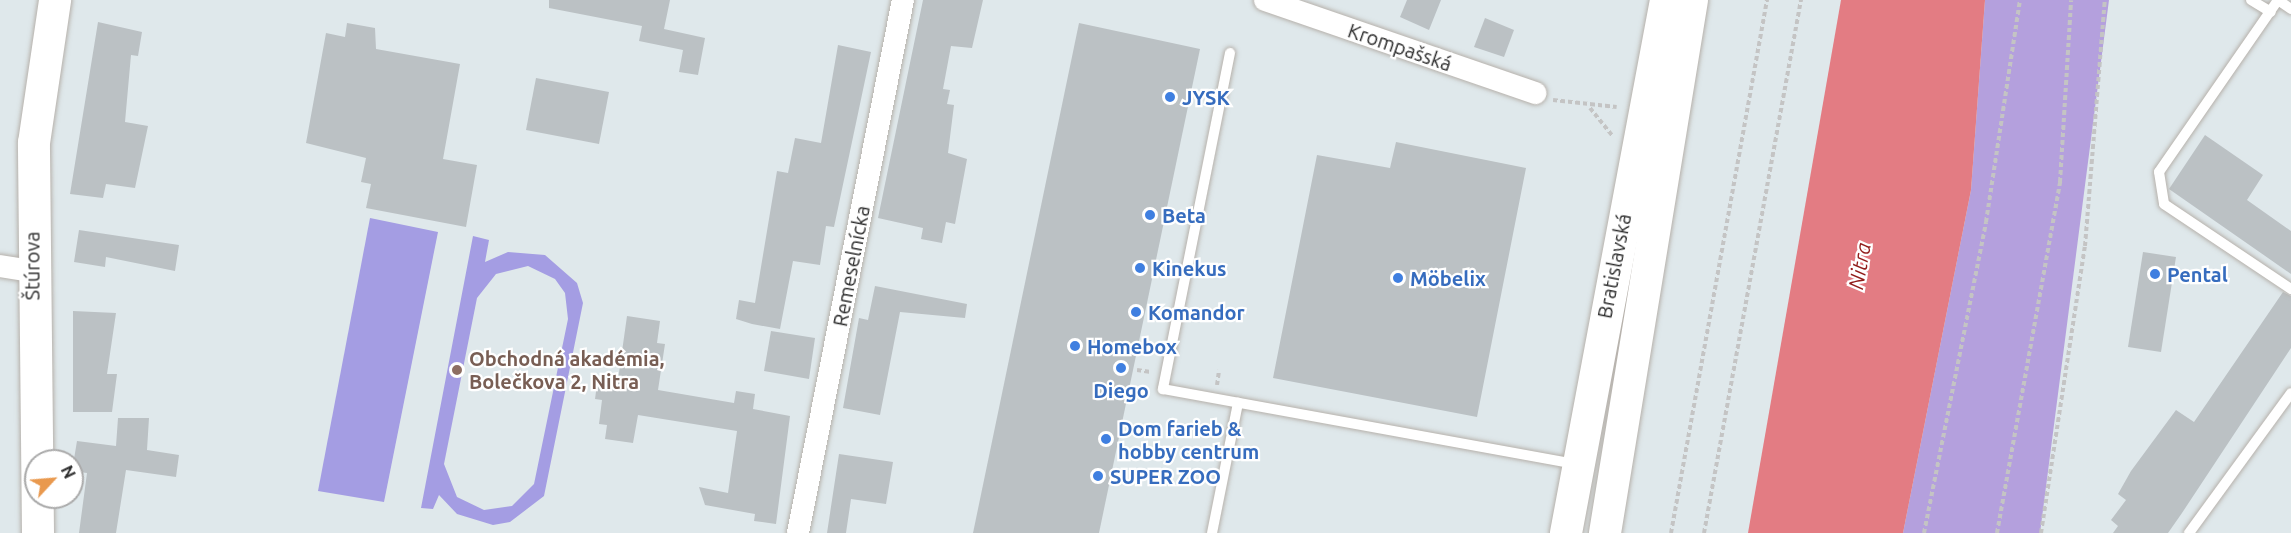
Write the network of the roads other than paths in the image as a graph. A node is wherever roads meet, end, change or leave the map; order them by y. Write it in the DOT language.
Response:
graph roads {
  1 [pos="55,0"];
  2 [pos="903,0"];
  3 [pos="1265,0"];
  4 [pos="1666,0"];
  5 [pos="1692,0"];
  6 [pos="2251,0"];
  7 [pos="2291,9"];
  8 [pos="2271,12"];
  9 [pos="1230,53"];
  10 [pos="1535,93"];
  11 [pos="0,266"];
  12 [pos="31,271"];
  13 [pos="2291,289"];
  14 [pos="2291,393"];
  15 [pos="1238,403"];
  16 [pos="1578,465"];
  17 [pos="1616,471"];
  18 [pos="38,533"];
  19 [pos="798,533"];
  20 [pos="1212,533"];
  21 [pos="1566,533"];
  22 [pos="1605,533"];
  23 [pos="2189,533"];
  1 -- 12 [label="main road, Štúrova"];
  2 -- 19 [label="street, Remeselnícka"];
  3 -- 10 [label="street, Krompašská"];
  4 -- 16 [label="main road, Bratislavská"];
  5 -- 17 [label="main road, Bratislavská"];
  6 -- 8 [label="lane"];
  7 -- 8 [label="lane"];
  8 -- 13 [label="lane"];
  9 -- 15 [label="lane"];
  11 -- 12 [label="street"];
  12 -- 18 [label="main road, Štúrova"];
  14 -- 23 [label="lane"];
  15 -- 16 [label="lane"];
  15 -- 20 [label="lane"];
  16 -- 17 [label="main road"];
  16 -- 21 [label="main road, Bratislavská"];
  17 -- 22 [label="main road, Bratislavská"];
}
